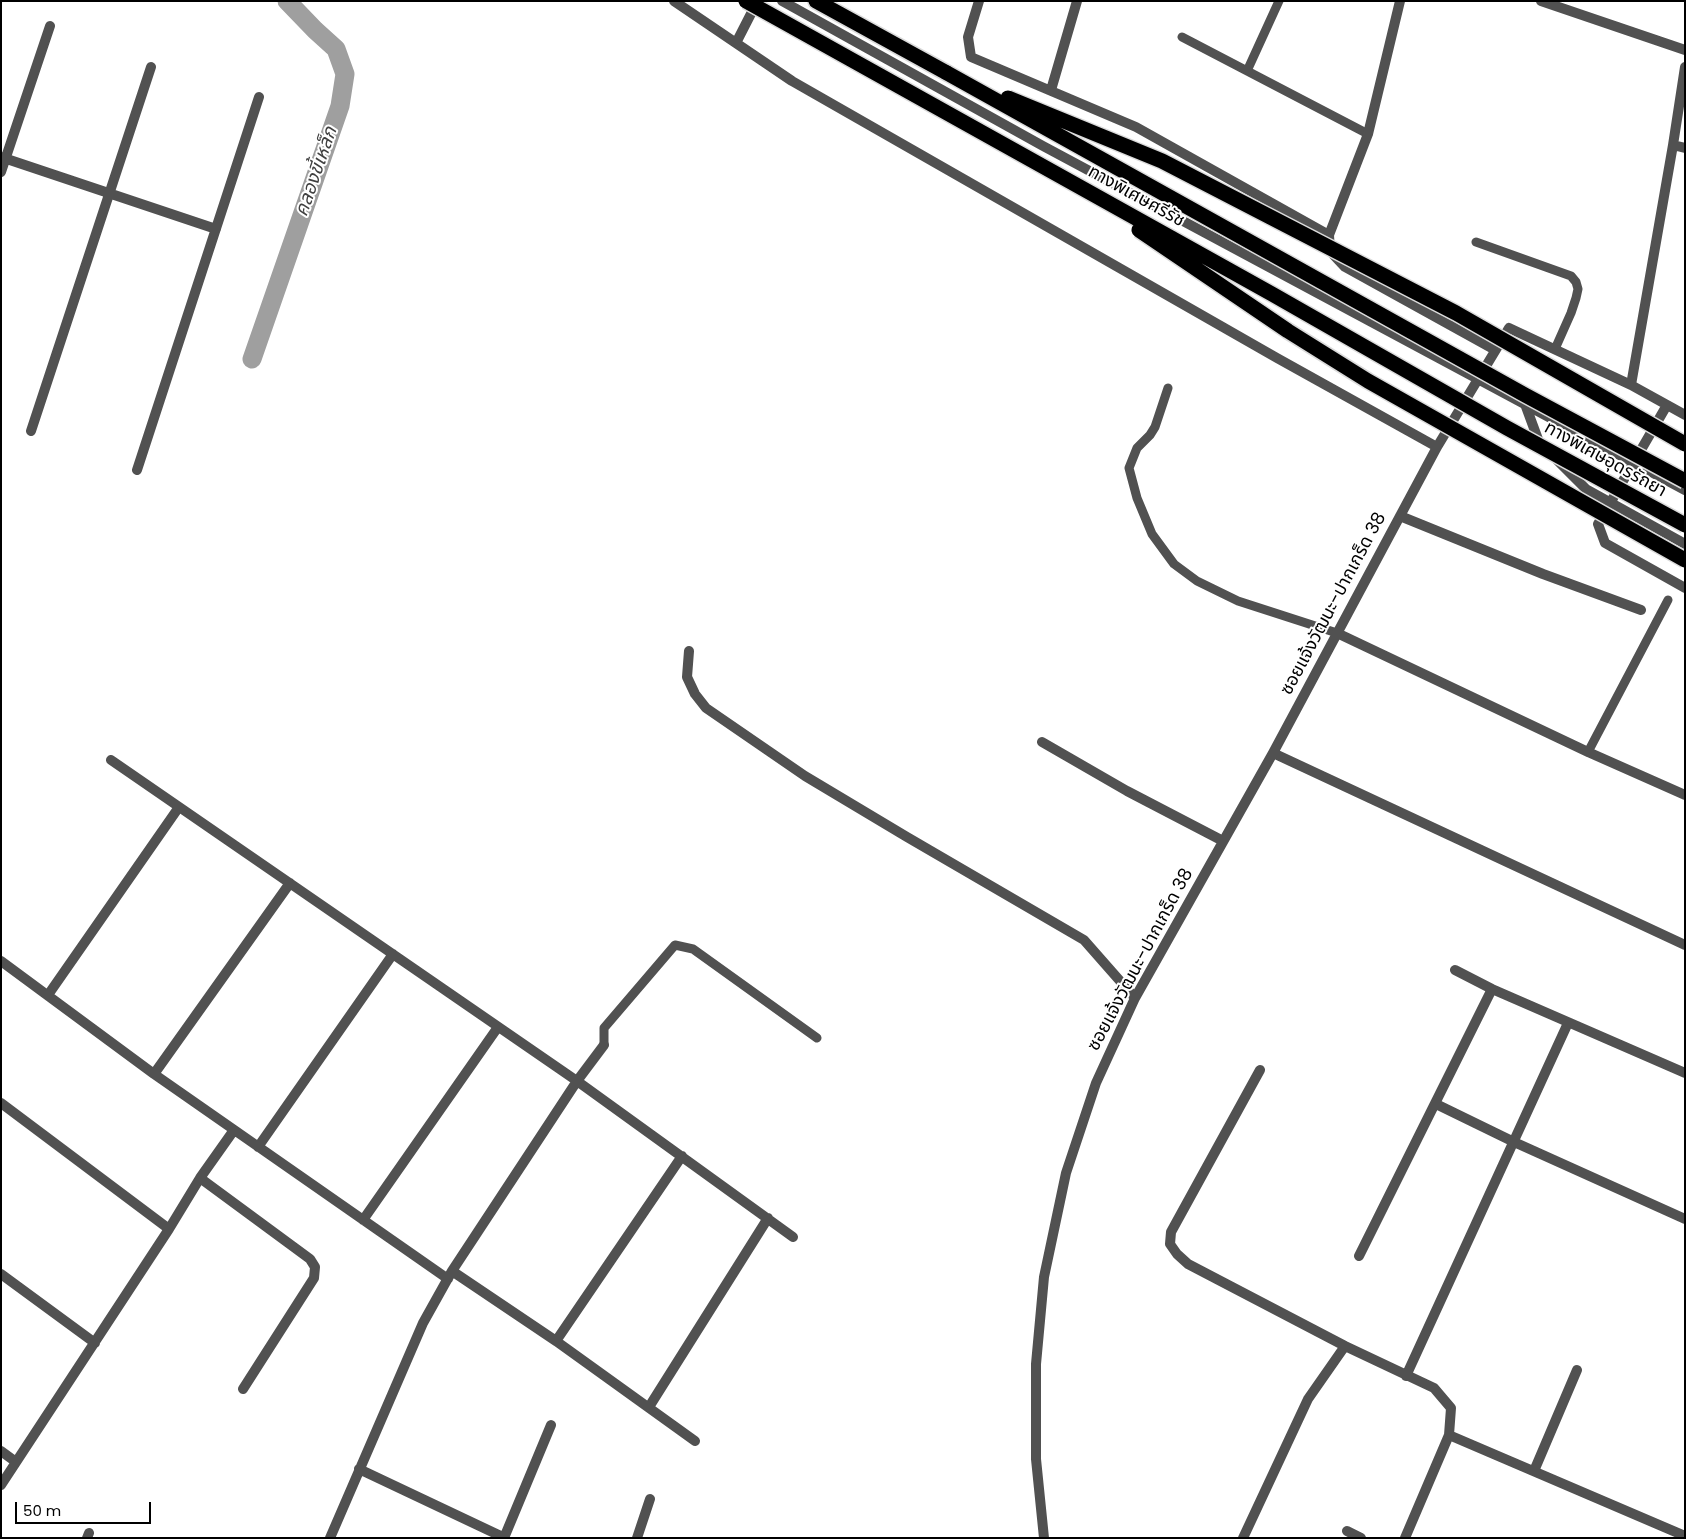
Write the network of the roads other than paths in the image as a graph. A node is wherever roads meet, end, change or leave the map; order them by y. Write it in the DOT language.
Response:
graph roads {
  1 [pos="674,1"];
  2 [pos="746,1"];
  3 [pos="758,1"];
  4 [pos="782,1"];
  5 [pos="816,1"];
  6 [pos="979,1"];
  7 [pos="1077,1"];
  8 [pos="1279,1"];
  9 [pos="1400,1"];
  10 [pos="1541,1"];
  11 [pos="50,26"];
  12 [pos="1182,37"];
  13 [pos="736,43"];
  14 [pos="1685,50"];
  15 [pos="151,67"];
  16 [pos="1685,67"];
  17 [pos="1247,71"];
  18 [pos="947,73"];
  19 [pos="1051,90"];
  20 [pos="259,97"];
  21 [pos="1368,134"];
  22 [pos="1673,145"];
  23 [pos="1685,148"];
  24 [pos="4,158"];
  25 [pos="1,172"];
  26 [pos="1067,180"];
  27 [pos="109,193"];
  28 [pos="216,229"];
  29 [pos="1329,235"];
  30 [pos="1476,242"];
  31 [pos="1555,349"];
  32 [pos="1495,350"];
  33 [pos="1477,379"];
  34 [pos="1631,385"];
  35 [pos="1168,388"];
  36 [pos="1525,400"];
  37 [pos="1667,405"];
  38 [pos="1685,415"];
  39 [pos="1508,428"];
  40 [pos="31,431"];
  41 [pos="1685,444"];
  42 [pos="1436,447"];
  43 [pos="1634,463"];
  44 [pos="137,470"];
  45 [pos="1685,482"];
  46 [pos="1685,490"];
  47 [pos="1609,503"];
  48 [pos="1400,516"];
  49 [pos="1685,525"];
  50 [pos="1685,544"];
  51 [pos="1685,560"];
  52 [pos="1685,588"];
  53 [pos="1668,600"];
  54 [pos="1641,610"];
  55 [pos="1337,633"];
  56 [pos="690,651"];
  57 [pos="1042,742"];
  58 [pos="1588,752"];
  59 [pos="1273,753"];
  60 [pos="111,760"];
  61 [pos="1685,795"];
  62 [pos="179,807"];
  63 [pos="1223,841"];
  64 [pos="290,883"];
  65 [pos="1685,945"];
  66 [pos="393,954"];
  67 [pos="1,961"];
  68 [pos="1455,970"];
  69 [pos="1492,989"];
  70 [pos="48,996"];
  71 [pos="1135,998"];
  72 [pos="1568,1023"];
  73 [pos="498,1027"];
  74 [pos="817,1038"];
  75 [pos="604,1045"];
  76 [pos="1260,1070"];
  77 [pos="1685,1073"];
  78 [pos="154,1074"];
  79 [pos="577,1081"];
  80 [pos="1,1103"];
  81 [pos="1436,1104"];
  82 [pos="234,1130"];
  83 [pos="1514,1142"];
  84 [pos="258,1147"];
  85 [pos="682,1156"];
  86 [pos="200,1178"];
  87 [pos="768,1218"];
  88 [pos="1685,1218"];
  89 [pos="363,1220"];
  90 [pos="169,1229"];
  91 [pos="793,1236"];
  92 [pos="1359,1256"];
  93 [pos="1,1274"];
  94 [pos="450,1275"];
  95 [pos="556,1340"];
  96 [pos="95,1343"];
  97 [pos="1345,1346"];
  98 [pos="1578,1370"];
  99 [pos="1406,1376"];
  100 [pos="243,1389"];
  101 [pos="649,1408"];
  102 [pos="551,1425"];
  103 [pos="1449,1434"];
  104 [pos="694,1441"];
  105 [pos="1,1451"];
  106 [pos="16,1462"];
  107 [pos="359,1469"];
  108 [pos="1534,1471"];
  109 [pos="1,1485"];
  110 [pos="650,1499"];
  111 [pos="1347,1531"];
  112 [pos="1685,1536"];
  113 [pos="330,1538"];
  114 [pos="505,1538"];
  115 [pos="636,1538"];
  116 [pos="1044,1538"];
  117 [pos="1243,1538"];
  118 [pos="1362,1538"];
  119 [pos="1405,1538"];
  1 -- 13 [label="street"];
  2 -- 26 [label="highway, ทางพิเศษศรีรัช, bridge"];
  3 -- 13 [label="street"];
  4 -- 33 [label="street"];
  5 -- 18 [label="highway, ทางพิเศษศรีรัช"];
  6 -- 19 [label="street"];
  7 -- 19 [label="street"];
  8 -- 17 [label="lane"];
  9 -- 21 [label="street"];
  10 -- 14 [label="street"];
  11 -- 24 [label="street"];
  12 -- 17 [label="lane"];
  13 -- 42 [label="street"];
  15 -- 27 [label="street"];
  16 -- 22 [label="street"];
  17 -- 21 [label="lane"];
  18 -- 36 [label="highway, ทางพิเศษศรีรัช, bridge"];
  18 -- 41 [label="highway, bridge"];
  19 -- 29 [label="street"];
  20 -- 28 [label="street"];
  21 -- 29 [label="street"];
  22 -- 23 [label="street"];
  22 -- 34 [label="street"];
  24 -- 25 [label="street"];
  24 -- 27 [label="street"];
  26 -- 39 [label="highway, ทางพิเศษศรีรัช, bridge"];
  26 -- 51 [label="highway, bridge"];
  27 -- 28 [label="street"];
  27 -- 40 [label="street"];
  28 -- 44 [label="street"];
  29 -- 32 [label="street"];
  30 -- 31 [label="lane"];
  31 -- 32 [label="street, ซอยแจ้งวัฒนะ-ปากเกร็ด 38"];
  31 -- 34 [label="street"];
  32 -- 33 [label="street, ซอยแจ้งวัฒนะ-ปากเกร็ด 38"];
  33 -- 36 [label="street"];
  33 -- 42 [label="street, ซอยแจ้งวัฒนะ-ปากเกร็ด 38"];
  34 -- 37 [label="street"];
  35 -- 55 [label="lane"];
  36 -- 43 [label="street"];
  36 -- 45 [label="highway, ทางพิเศษอุดรรัถยา, bridge"];
  36 -- 47 [label="street"];
  37 -- 38 [label="street"];
  37 -- 43 [label="street"];
  39 -- 49 [label="highway, ทางพิเศษอุดรรัถยา, bridge"];
  42 -- 48 [label="street, ซอยแจ้งวัฒนะ-ปากเกร็ด 38"];
  43 -- 46 [label="street"];
  43 -- 47 [label="street"];
  47 -- 50 [label="street"];
  47 -- 52 [label="street"];
  48 -- 54 [label="street"];
  48 -- 55 [label="street, ซอยแจ้งวัฒนะ-ปากเกร็ด 38"];
  53 -- 58 [label="lane"];
  55 -- 58 [label="street"];
  55 -- 59 [label="street, ซอยแจ้งวัฒนะ-ปากเกร็ด 38"];
  56 -- 71 [label="street"];
  57 -- 63 [label="street"];
  58 -- 61 [label="street"];
  59 -- 63 [label="street, ซอยแจ้งวัฒนะ-ปากเกร็ด 38"];
  59 -- 65 [label="street"];
  60 -- 62 [label="street"];
  62 -- 64 [label="street"];
  62 -- 70 [label="street"];
  63 -- 71 [label="street, ซอยแจ้งวัฒนะ-ปากเกร็ด 38"];
  64 -- 66 [label="street"];
  64 -- 78 [label="street"];
  66 -- 73 [label="street"];
  66 -- 84 [label="street"];
  67 -- 70 [label="street"];
  68 -- 69 [label="street"];
  69 -- 72 [label="street"];
  69 -- 81 [label="street"];
  70 -- 78 [label="street"];
  71 -- 116 [label="street, ซอยแจ้งวัฒนะ-ปากเกร็ด 38"];
  72 -- 77 [label="street"];
  72 -- 83 [label="street"];
  73 -- 79 [label="street"];
  73 -- 89 [label="street"];
  74 -- 75 [label="lane"];
  75 -- 79 [label="street"];
  76 -- 97 [label="street"];
  78 -- 82 [label="street"];
  79 -- 85 [label="street"];
  79 -- 94 [label="street"];
  80 -- 90 [label="street"];
  81 -- 83 [label="street"];
  81 -- 92 [label="street"];
  82 -- 84 [label="street"];
  82 -- 86 [label="street"];
  83 -- 88 [label="street"];
  83 -- 99 [label="street"];
  84 -- 89 [label="street"];
  85 -- 87 [label="street"];
  85 -- 95 [label="street"];
  86 -- 90 [label="street"];
  86 -- 100 [label="street"];
  87 -- 91 [label="street"];
  87 -- 101 [label="street"];
  89 -- 94 [label="street"];
  90 -- 96 [label="street"];
  93 -- 96 [label="street"];
  94 -- 95 [label="street"];
  94 -- 107 [label="street"];
  95 -- 101 [label="street"];
  96 -- 106 [label="street"];
  97 -- 99 [label="street"];
  97 -- 117 [label="street"];
  98 -- 108 [label="street"];
  99 -- 103 [label="street"];
  101 -- 104 [label="street"];
  102 -- 114 [label="street"];
  103 -- 108 [label="street"];
  103 -- 119 [label="street"];
  105 -- 106 [label="street"];
  106 -- 109 [label="street"];
  107 -- 113 [label="street"];
  107 -- 114 [label="street"];
  108 -- 112 [label="street"];
  110 -- 115 [label="street"];
  111 -- 118 [label="street"];
}
